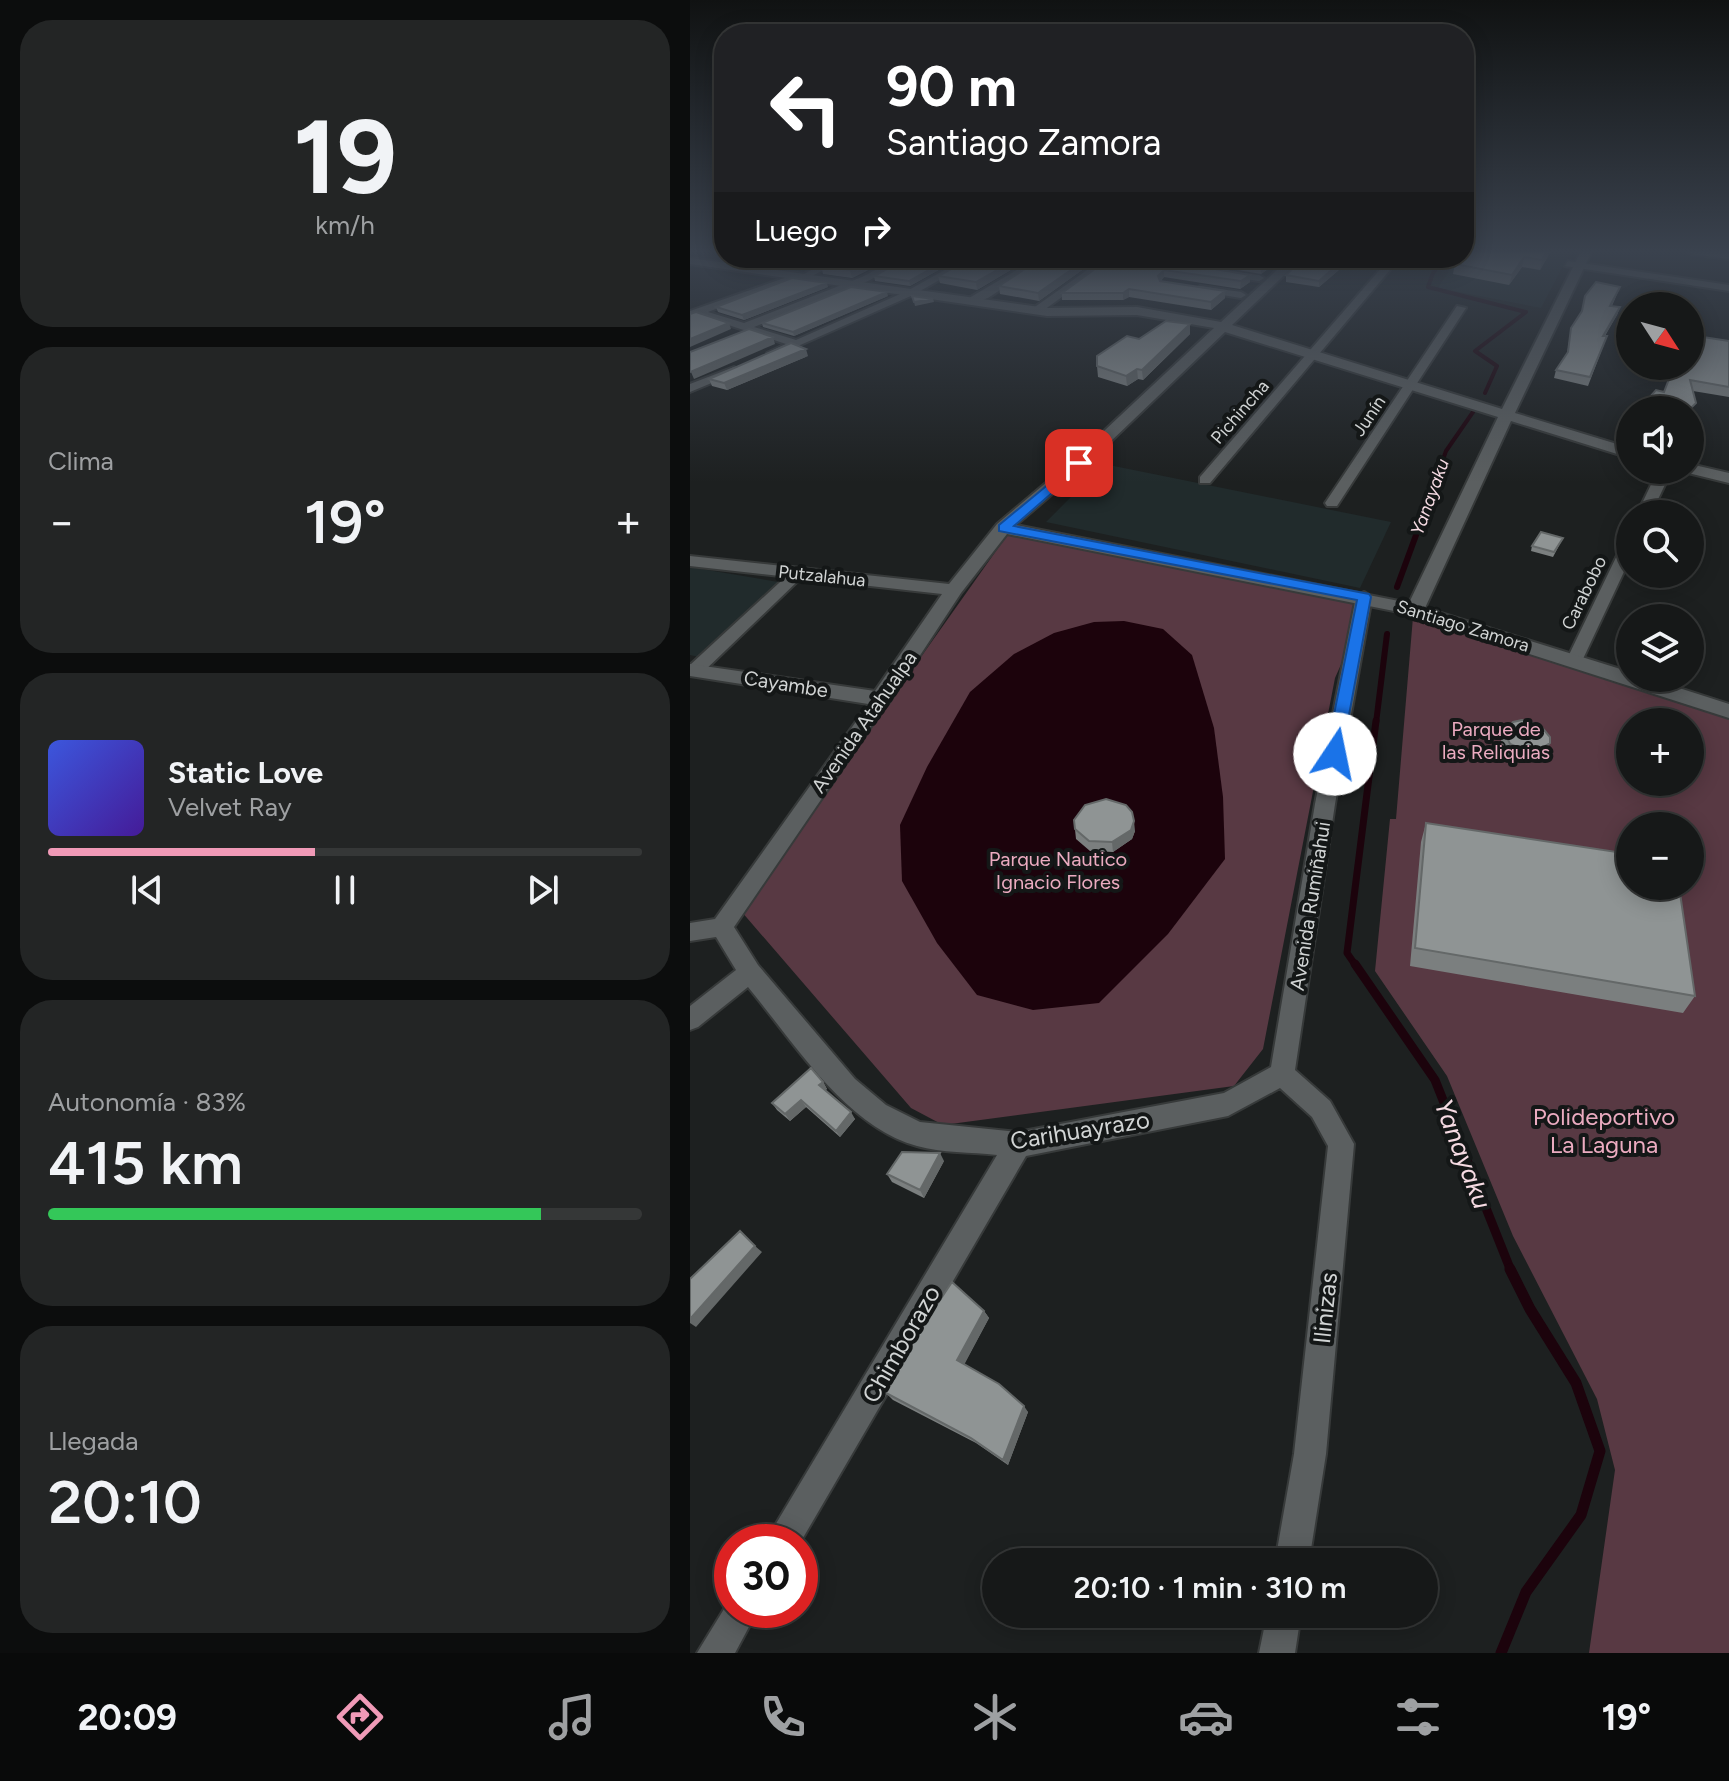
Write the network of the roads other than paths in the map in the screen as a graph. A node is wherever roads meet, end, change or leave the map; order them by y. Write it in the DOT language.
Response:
graph roads {
  1 [pos="747,328"];
  2 [pos="832,328"];
  3 [pos="1216,328"];
  4 [pos="1242,328"];
  5 [pos="1336,328"];
  6 [pos="1448,328"];
  7 [pos="1541,328"];
  8 [pos="726,339"];
  9 [pos="797,344"];
  10 [pos="1317,351"];
  11 [pos="757,360"];
  12 [pos="744,366"];
  13 [pos="1414,381"];
  14 [pos="690,388"];
  15 [pos="1502,409"];
  16 [pos="1616,438"];
  17 [pos="1616,448"];
  18 [pos="1704,461"];
  19 [pos="1729,467"];
  20 [pos="1704,472"];
  21 [pos="1729,478"];
  22 [pos="1205,480"];
  23 [pos="1332,503"];
  24 [pos="1006,524"];
  25 [pos="690,561"];
  26 [pos="1616,572"];
  27 [pos="797,574"];
  28 [pos="954,590"];
  29 [pos="1367,598"];
  30 [pos="1408,608"];
  31 [pos="1574,661"];
  32 [pos="692,670"];
  33 [pos="881,699"];
  34 [pos="1729,711"];
  35 [pos="722,927"];
  36 [pos="690,932"];
  37 [pos="750,972"];
  38 [pos="690,1020"];
  39 [pos="1282,1074"];
  40 [pos="1018,1145"];
  41 [pos="793,1524"];
  42 [pos="1294,1548"];
  43 [pos="730,1628"];
  44 [pos="1281,1628"];
  45 [pos="715,1653"];
  46 [pos="1277,1653"];
  1 -- 8 [label="street"];
  1 -- 9 [label="street"];
  2 -- 9 [label="street"];
  3 -- 24 [label="street, Avenida Atahualpa"];
  4 -- 10 [label="street"];
  5 -- 10 [label="street, Pichincha"];
  6 -- 13 [label="street, Junín"];
  7 -- 15 [label="street"];
  9 -- 11 [label="street"];
  10 -- 13 [label="street"];
  10 -- 22 [label="street, Pichincha"];
  12 -- 14 [label="street"];
  13 -- 15 [label="street"];
  13 -- 23 [label="street, Junín"];
  15 -- 16 [label="street"];
  15 -- 17 [label="street"];
  15 -- 30 [label="street"];
  18 -- 19 [label="street"];
  20 -- 21 [label="street"];
  24 -- 28 [label="street, Avenida Atahualpa"];
  24 -- 29 [label="street, Santiago Zamora"];
  25 -- 27 [label="street, Putzalahua"];
  26 -- 31 [label="street, Carabobo"];
  27 -- 28 [label="street, Putzalahua"];
  27 -- 32 [label="street"];
  28 -- 33 [label="street, Avenida Atahualpa"];
  29 -- 30 [label="street, Santiago Zamora"];
  29 -- 39 [label="street, Avenida Rumiñahui"];
  30 -- 31 [label="street, Santiago Zamora"];
  31 -- 34 [label="street, Santiago Zamora"];
  32 -- 33 [label="street, Cayambe"];
  33 -- 35 [label="street, Avenida Atahualpa"];
  35 -- 36 [label="street"];
  35 -- 37 [label="street, Carihuayrazo"];
  37 -- 38 [label="street"];
  37 -- 40 [label="street, Carihuayrazo"];
  39 -- 40 [label="street, Carihuayrazo"];
  39 -- 42 [label="street, Ilinizas"];
  40 -- 41 [label="street, Chimborazo"];
  43 -- 45 [label="street"];
  44 -- 46 [label="street"];
}
